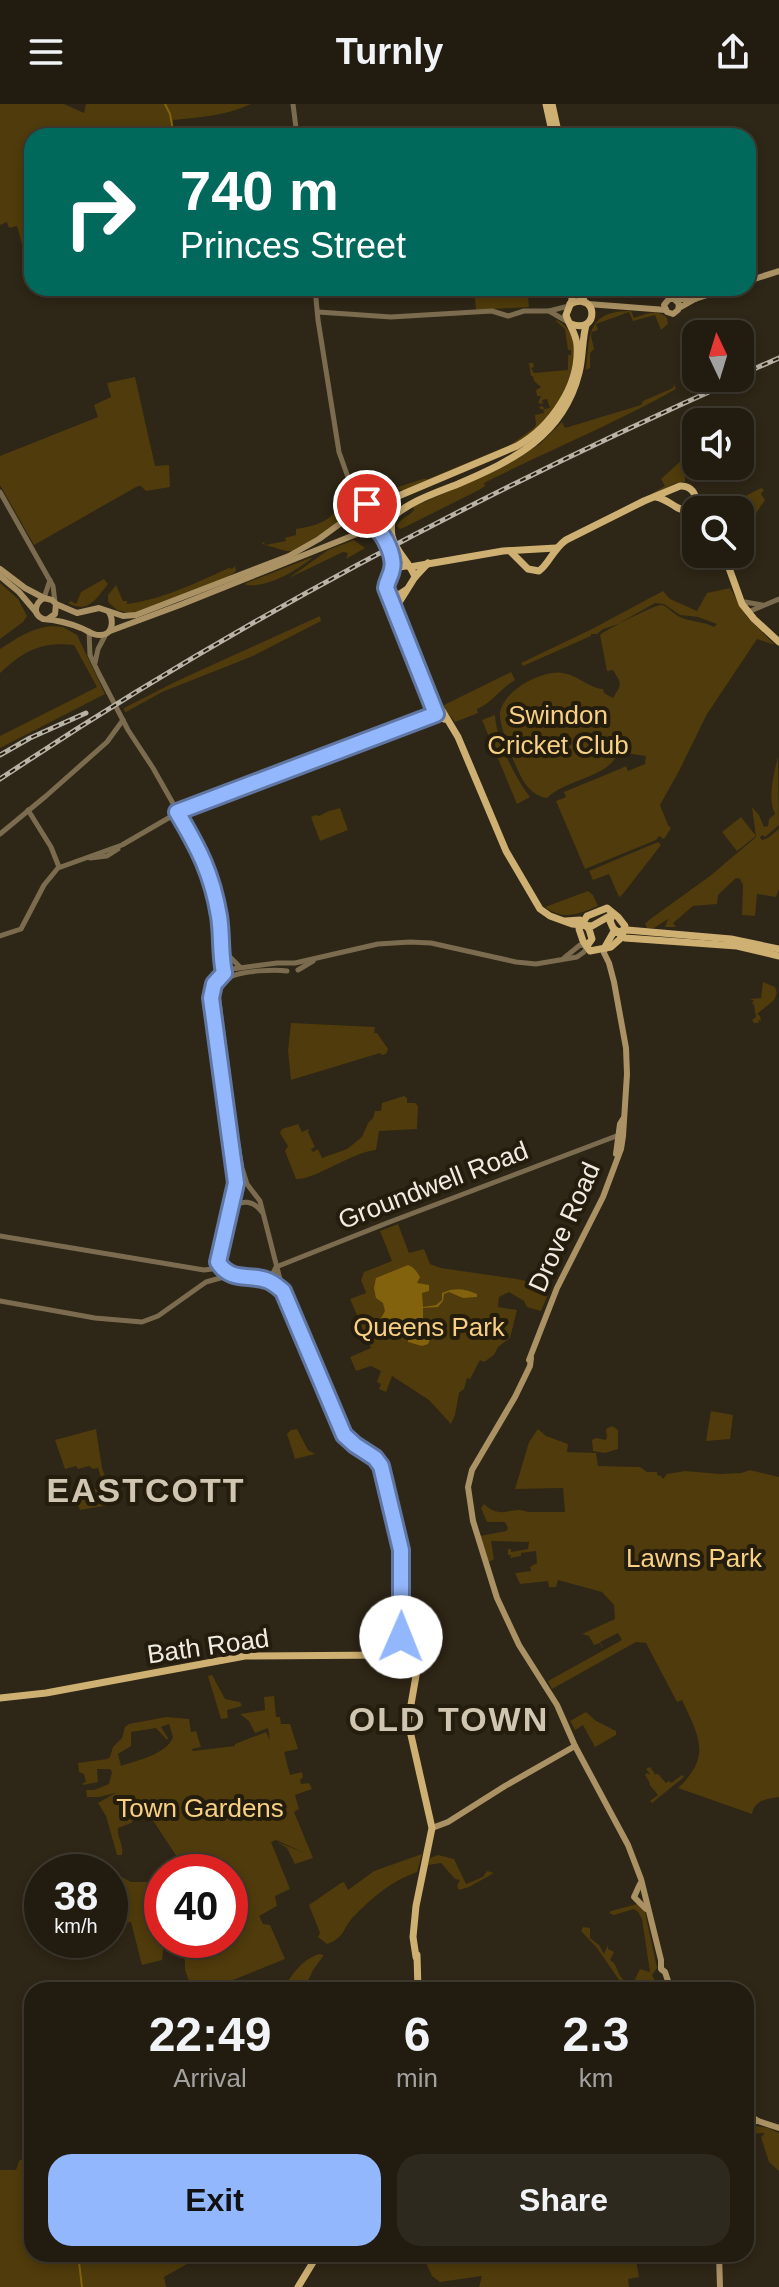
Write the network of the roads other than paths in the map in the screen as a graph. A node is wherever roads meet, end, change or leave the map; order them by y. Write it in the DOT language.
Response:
graph roads {
  1 [pos="293,104"];
  2 [pos="549,104"];
  3 [pos="296,128"];
  4 [pos="554,128"];
  5 [pos="779,271"];
  6 [pos="756,278"];
  7 [pos="316,296"];
  8 [pos="571,296"];
  9 [pos="584,296"];
  10 [pos="704,296"];
  11 [pos="695,299"];
  12 [pos="675,300"];
  13 [pos="586,303"];
  14 [pos="569,305"];
  15 [pos="665,307"];
  16 [pos="612,308"];
  17 [pos="679,308"];
  18 [pos="549,311"];
  19 [pos="318,312"];
  20 [pos="589,322"];
  21 [pos="570,323"];
  22 [pos="677,487"];
  23 [pos="0,492"];
  24 [pos="694,496"];
  25 [pos="654,497"];
  26 [pos="383,500"];
  27 [pos="370,502"];
  28 [pos="673,503"];
  29 [pos="682,508"];
  30 [pos="392,518"];
  31 [pos="375,527"];
  32 [pos="556,548"];
  33 [pos="541,550"];
  34 [pos="510,551"];
  35 [pos="528,551"];
  36 [pos="547,561"];
  37 [pos="428,563"];
  38 [pos="524,563"];
  39 [pos="409,566"];
  40 [pos="729,568"];
  41 [pos="0,569"];
  42 [pos="392,572"];
  43 [pos="0,576"];
  44 [pos="415,577"];
  45 [pos="50,580"];
  46 [pos="406,590"];
  47 [pos="738,593"];
  48 [pos="390,594"];
  49 [pos="44,598"];
  50 [pos="779,599"];
  51 [pos="745,602"];
  52 [pos="56,603"];
  53 [pos="763,605"];
  54 [pos="395,609"];
  55 [pos="91,611"];
  56 [pos="36,612"];
  57 [pos="109,612"];
  58 [pos="750,612"];
  59 [pos="48,619"];
  60 [pos="760,623"];
  61 [pos="89,631"];
  62 [pos="108,632"];
  63 [pos="779,642"];
  64 [pos="95,664"];
  65 [pos="430,698"];
  66 [pos="436,714"];
  67 [pos="122,717"];
  68 [pos="446,720"];
  69 [pos="128,730"];
  70 [pos="117,732"];
  71 [pos="28,810"];
  72 [pos="177,812"];
  73 [pos="170,819"];
  74 [pos="183,821"];
  75 [pos="0,834"];
  76 [pos="59,867"];
  77 [pos="583,924"];
  78 [pos="621,933"];
  79 [pos="1,937"];
  80 [pos="587,946"];
  81 [pos="605,947"];
  82 [pos="223,948"];
  83 [pos="779,949"];
  84 [pos="779,956"];
  85 [pos="241,967"];
  86 [pos="292,967"];
  87 [pos="228,973"];
  88 [pos="227,1104"];
  89 [pos="620,1137"];
  90 [pos="230,1209"];
  91 [pos="263,1213"];
  92 [pos="0,1236"];
  93 [pos="218,1262"];
  94 [pos="276,1267"];
  95 [pos="194,1268"];
  96 [pos="231,1275"];
  97 [pos="262,1279"];
  98 [pos="199,1287"];
  99 [pos="283,1291"];
  100 [pos="0,1301"];
  101 [pos="401,1652"];
  102 [pos="0,1698"];
  103 [pos="575,1746"];
  104 [pos="432,1828"];
  105 [pos="418,1982"];
  106 [pos="668,1982"];
  107 [pos="754,2118"];
  108 [pos="754,2121"];
  109 [pos="758,2121"];
  110 [pos="779,2128"];
  111 [pos="313,2262"];
  112 [pos="719,2262"];
  113 [pos="299,2287"];
  114 [pos="720,2287"];
  1 -- 3 [label="street"];
  2 -- 4 [label="main road"];
  5 -- 6 [label="main road"];
  7 -- 19 [label="street"];
  8 -- 14 [label="main road"];
  9 -- 13 [label="main road"];
  10 -- 11 [label="main road"];
  11 -- 12 [label="main road"];
  11 -- 17 [label="main road"];
  12 -- 15 [label="main road"];
  12 -- 17 [label="main road"];
  13 -- 14 [label="main road"];
  13 -- 16 [label="main road"];
  13 -- 20 [label="main road"];
  14 -- 18 [label="street"];
  14 -- 21 [label="main road"];
  15 -- 16 [label="main road"];
  15 -- 17 [label="main road"];
  16 -- 20 [label="main road"];
  18 -- 19 [label="street"];
  18 -- 21 [label="street"];
  19 -- 27 [label="street"];
  20 -- 21 [label="main road"];
  20 -- 30 [label="main road"];
  21 -- 26 [label="main road"];
  22 -- 24 [label="main road"];
  22 -- 25 [label="main road"];
  22 -- 28 [label="main road"];
  23 -- 45 [label="street"];
  25 -- 28 [label="main road"];
  25 -- 32 [label="main road"];
  26 -- 27 [label="main road"];
  26 -- 30 [label="main road"];
  27 -- 31 [label="main road"];
  27 -- 57 [label="main road"];
  28 -- 29 [label="main road"];
  30 -- 31 [label="main road"];
  30 -- 39 [label="main road"];
  31 -- 42 [label="main road"];
  31 -- 62 [label="main road"];
  32 -- 33 [label="main road"];
  32 -- 36 [label="main road"];
  33 -- 35 [label="main road"];
  33 -- 36 [label="main road"];
  34 -- 35 [label="main road"];
  34 -- 37 [label="main road"];
  34 -- 38 [label="main road"];
  35 -- 38 [label="main road"];
  36 -- 38 [label="main road"];
  37 -- 39 [label="main road"];
  37 -- 44 [label="main road"];
  39 -- 42 [label="main road"];
  39 -- 44 [label="main road"];
  40 -- 47 [label="main road"];
  41 -- 49 [label="main road"];
  42 -- 48 [label="main road"];
  43 -- 56 [label="main road"];
  44 -- 46 [label="main road"];
  45 -- 49 [label="street"];
  45 -- 52 [label="street"];
  46 -- 48 [label="main road"];
  46 -- 54 [label="main road"];
  47 -- 51 [label="main road"];
  47 -- 58 [label="main road"];
  48 -- 54 [label="main road"];
  49 -- 52 [label="main road"];
  49 -- 56 [label="main road"];
  50 -- 53 [label="street"];
  51 -- 53 [label="street"];
  51 -- 58 [label="main road"];
  52 -- 55 [label="main road"];
  52 -- 59 [label="main road"];
  53 -- 58 [label="street"];
  53 -- 60 [label="street"];
  54 -- 65 [label="main road"];
  55 -- 57 [label="main road"];
  55 -- 61 [label="main road"];
  56 -- 59 [label="main road"];
  57 -- 62 [label="main road"];
  58 -- 60 [label="main road"];
  59 -- 61 [label="main road"];
  60 -- 63 [label="main road"];
  61 -- 62 [label="main road"];
  61 -- 64 [label="street"];
  62 -- 64 [label="street"];
  64 -- 67 [label="street"];
  65 -- 66 [label="main road"];
  65 -- 68 [label="main road"];
  66 -- 68 [label="main road"];
  66 -- 72 [label="street"];
  67 -- 69 [label="street"];
  67 -- 70 [label="street"];
  68 -- 77 [label="main road"];
  69 -- 70 [label="street"];
  69 -- 72 [label="street"];
  70 -- 71 [label="street"];
  71 -- 75 [label="street"];
  71 -- 76 [label="street"];
  72 -- 73 [label="street"];
  72 -- 74 [label="street"];
  73 -- 74 [label="street"];
  73 -- 76 [label="street"];
  74 -- 82 [label="street"];
  76 -- 79 [label="street"];
  77 -- 78 [label="main road"];
  77 -- 80 [label="main road"];
  78 -- 81 [label="main road"];
  78 -- 83 [label="main road"];
  78 -- 84 [label="main road"];
  80 -- 81 [label="main road"];
  80 -- 86 [label="street"];
  81 -- 89 [label="main road, Drove Road"];
  82 -- 85 [label="street"];
  82 -- 87 [label="street"];
  85 -- 86 [label="street"];
  85 -- 87 [label="street"];
  86 -- 87 [label="street"];
  87 -- 88 [label="street"];
  88 -- 90 [label="street"];
  88 -- 91 [label="street"];
  89 -- 94 [label="street, Groundwell Road"];
  89 -- 103 [label="main road, Drove Road"];
  90 -- 91 [label="street"];
  90 -- 93 [label="street"];
  91 -- 94 [label="street"];
  92 -- 95 [label="street"];
  93 -- 95 [label="street"];
  93 -- 96 [label="street"];
  94 -- 97 [label="street, Groundwell Road"];
  94 -- 99 [label="street"];
  95 -- 98 [label="street"];
  96 -- 97 [label="street"];
  96 -- 98 [label="street"];
  97 -- 99 [label="street"];
  98 -- 100 [label="street"];
  99 -- 101 [label="street"];
  101 -- 102 [label="main road, Bath Road"];
  101 -- 104 [label="main road"];
  103 -- 104 [label="main road"];
  103 -- 106 [label="main road"];
  104 -- 105 [label="main road"];
  107 -- 109 [label="main road"];
  108 -- 109 [label="main road"];
  109 -- 110 [label="main road"];
  111 -- 113 [label="main road"];
  112 -- 114 [label="main road"];
}
